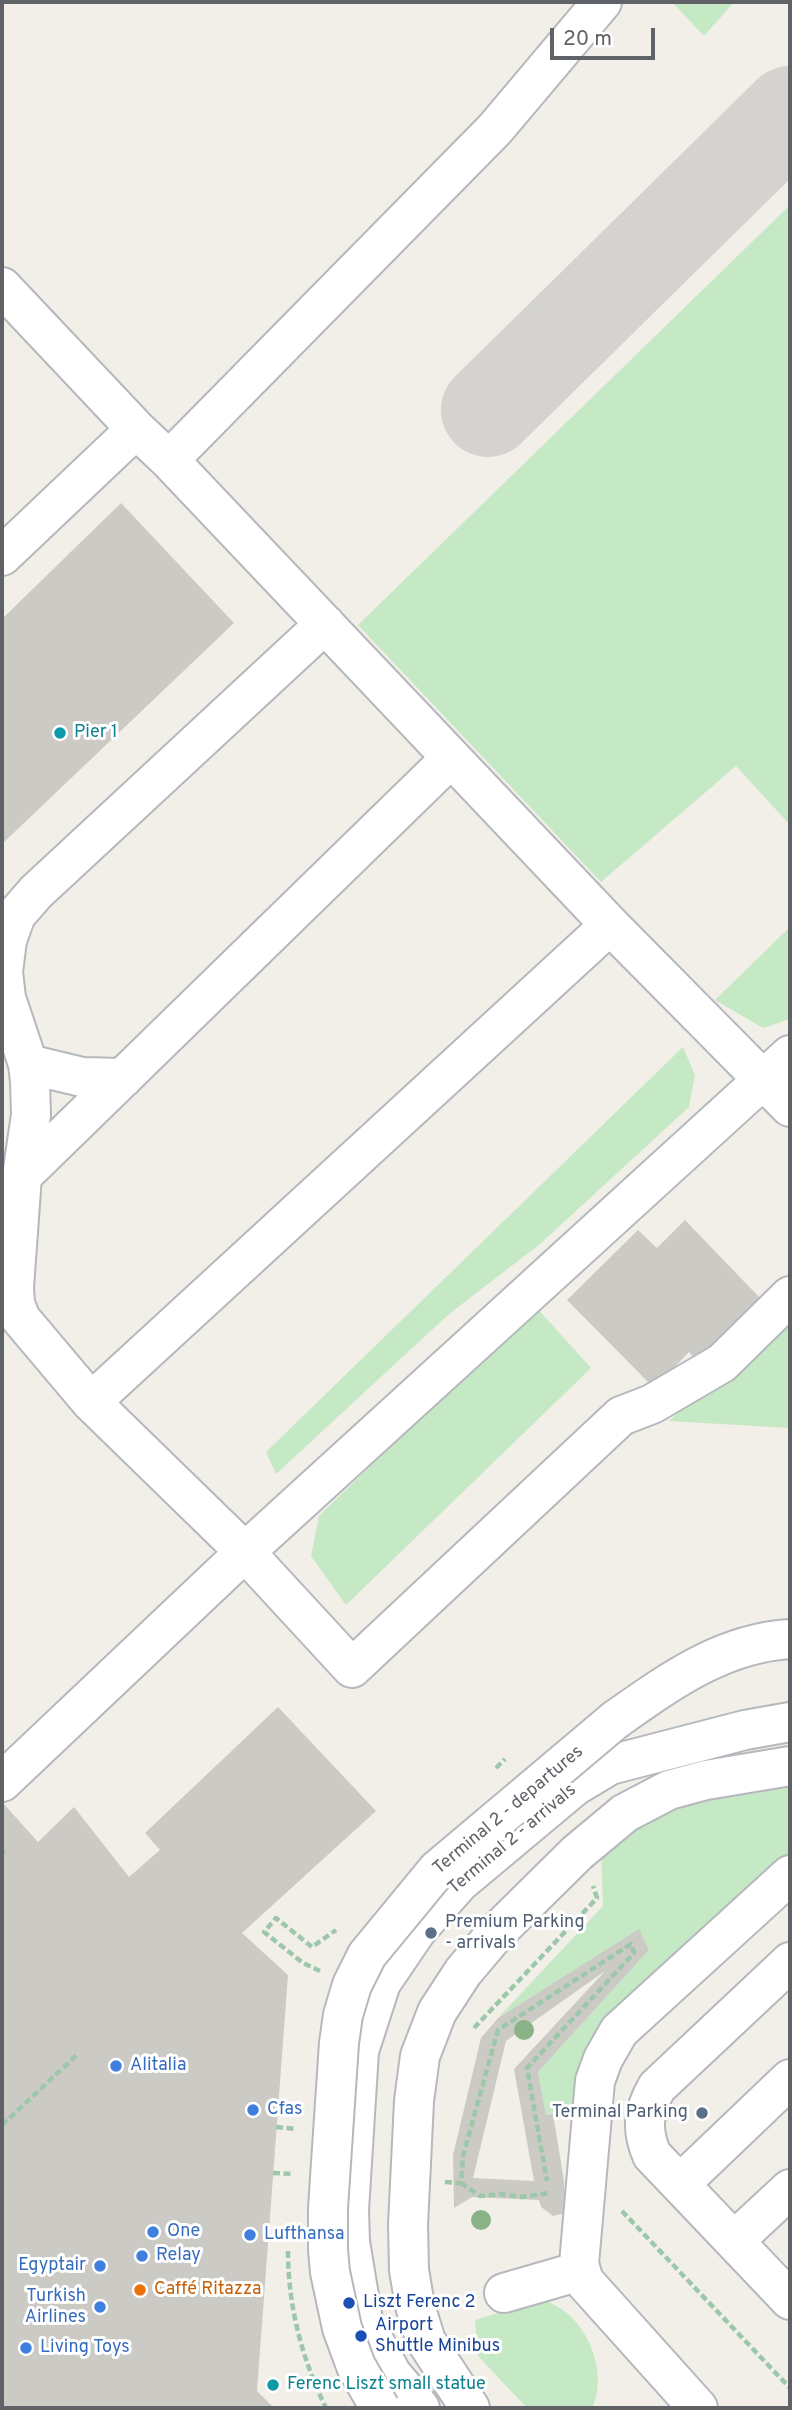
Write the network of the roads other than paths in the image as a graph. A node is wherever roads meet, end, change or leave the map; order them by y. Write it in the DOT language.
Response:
graph roads {
  1 [pos="603,2"];
  2 [pos="2,287"];
  3 [pos="136,429"];
  4 [pos="169,460"];
  5 [pos="2,556"];
  6 [pos="325,624"];
  7 [pos="451,758"];
  8 [pos="610,925"];
  9 [pos="28,1064"];
  10 [pos="777,1067"];
  11 [pos="122,1078"];
  12 [pos="790,1107"];
  13 [pos="22,1177"];
  14 [pos="790,1296"];
  15 [pos="90,1402"];
  16 [pos="245,1552"];
  17 [pos="790,1639"];
  18 [pos="790,1722"];
  19 [pos="790,1766"];
  20 [pos="2,1782"];
  21 [pos="790,1875"];
  22 [pos="790,1962"];
  23 [pos="790,2079"];
  24 [pos="680,2184"];
  25 [pos="790,2189"];
  26 [pos="734,2241"];
  27 [pos="580,2271"];
  28 [pos="504,2293"];
  29 [pos="790,2300"];
  30 [pos="678,2401"];
  31 [pos="380,2408"];
  32 [pos="420,2408"];
  33 [pos="470,2408"];
  1 -- 4 [label="street"];
  2 -- 3 [label="street"];
  3 -- 4 [label="street"];
  3 -- 5 [label="street"];
  4 -- 6 [label="street"];
  6 -- 7 [label="street"];
  6 -- 9 [label="street"];
  7 -- 8 [label="street"];
  7 -- 11 [label="street"];
  8 -- 10 [label="street"];
  8 -- 15 [label="street"];
  9 -- 11 [label="street"];
  9 -- 13 [label="street"];
  10 -- 12 [label="street"];
  10 -- 16 [label="street"];
  11 -- 13 [label="street"];
  13 -- 15 [label="street"];
  14 -- 16 [label="street"];
  15 -- 16 [label="street"];
  16 -- 20 [label="street"];
  17 -- 31 [label="street, Terminal 2 - departures, bridge"];
  18 -- 32 [label="street, Terminal 2 - arrivals"];
  19 -- 33 [label="street"];
  21 -- 27 [label="street"];
  22 -- 24 [label="street"];
  23 -- 24 [label="street"];
  24 -- 26 [label="street"];
  25 -- 26 [label="street"];
  26 -- 29 [label="street"];
  27 -- 28 [label="street"];
  27 -- 30 [label="street"];
}
